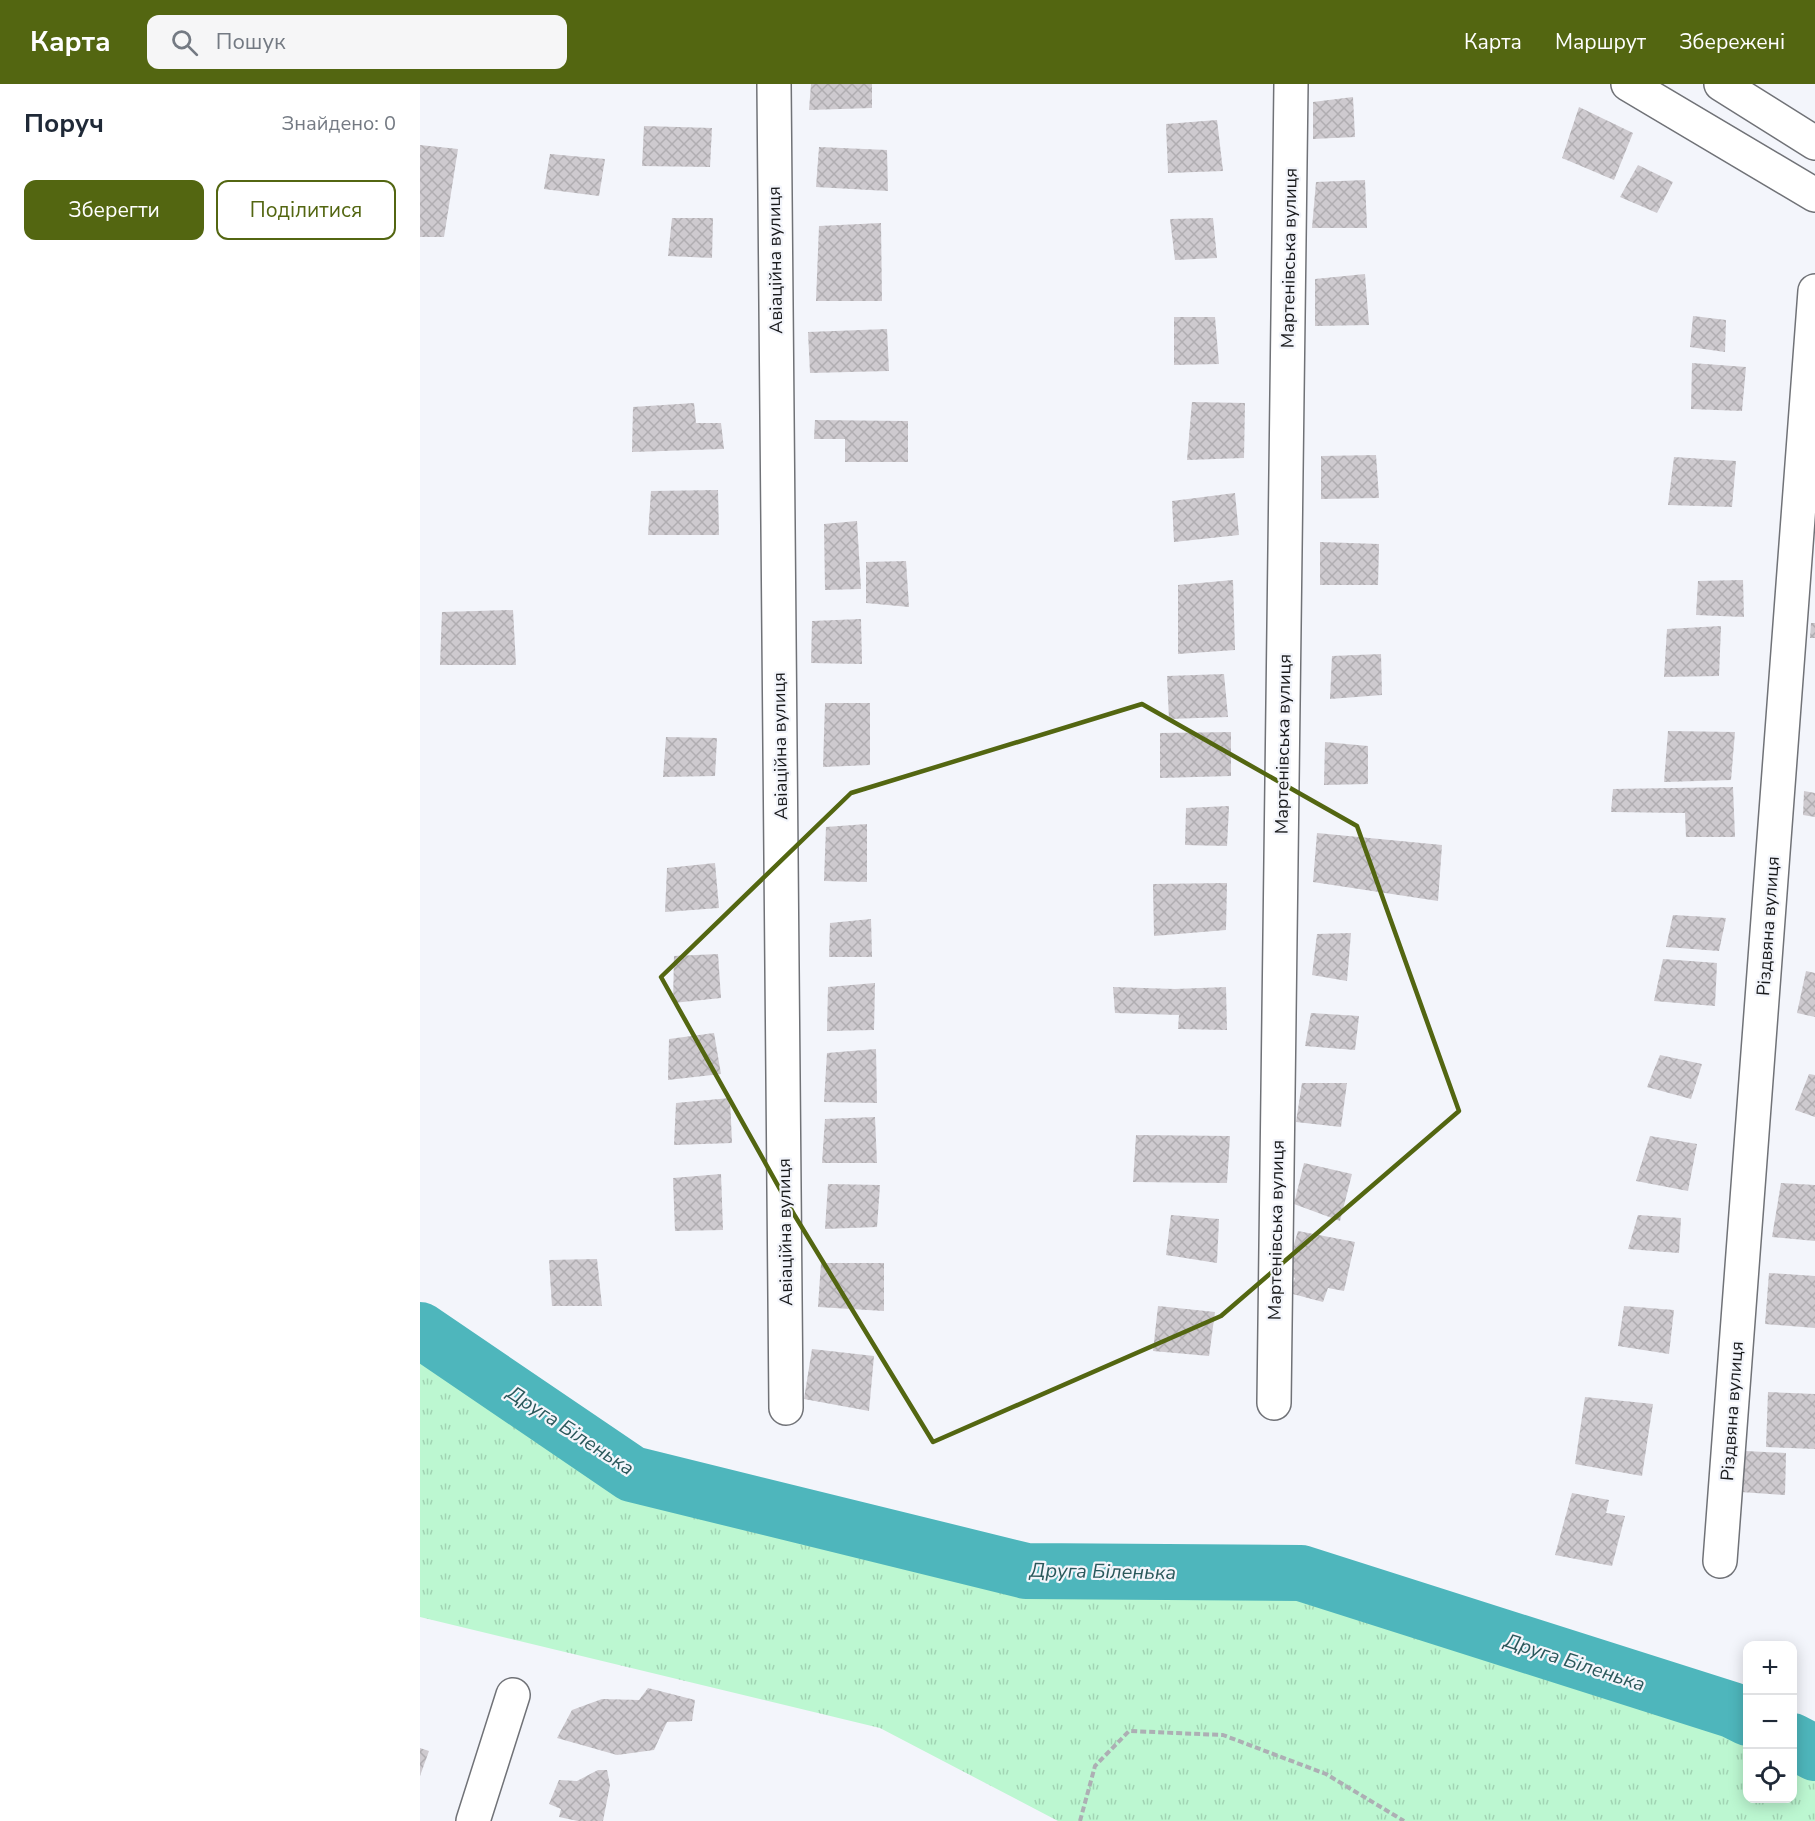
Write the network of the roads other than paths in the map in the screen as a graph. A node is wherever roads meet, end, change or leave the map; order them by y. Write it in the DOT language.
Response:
graph roads {
  1 [pos="774,84"];
  2 [pos="1291,84"];
  3 [pos="1628,84"];
  4 [pos="1721,84"];
  5 [pos="1815,143"];
  6 [pos="1815,195"];
  7 [pos="1815,291"];
  8 [pos="1274,1403"];
  9 [pos="786,1408"];
  10 [pos="1720,1561"];
  11 [pos="513,1695"];
  12 [pos="472,1821"];
  1 -- 9 [label="street, Авіаційна вулиця"];
  2 -- 8 [label="street, Мартенівська вулиця"];
  3 -- 6 [label="street"];
  4 -- 5 [label="street"];
  7 -- 10 [label="street, Різдвяна вулиця"];
  11 -- 12 [label="street"];
}
